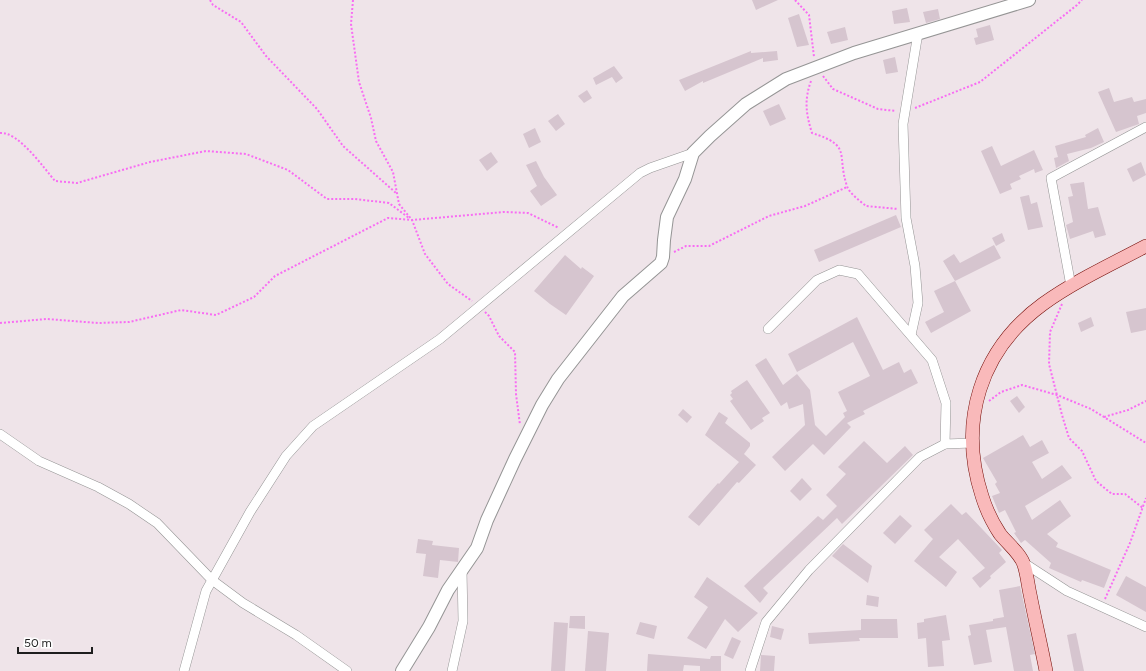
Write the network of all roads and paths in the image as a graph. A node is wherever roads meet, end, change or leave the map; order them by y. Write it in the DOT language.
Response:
graph roads {
  1 [pos="210,0"];
  2 [pos="353,0"];
  3 [pos="795,0"];
  4 [pos="1029,0"];
  5 [pos="1082,0"];
  6 [pos="918,33"];
  7 [pos="816,68"];
  8 [pos="905,112"];
  9 [pos="1146,127"];
  10 [pos="0,133"];
  11 [pos="693,153"];
  12 [pos="847,187"];
  13 [pos="397,194"];
  14 [pos="906,210"];
  15 [pos="412,220"];
  16 [pos="569,233"];
  17 [pos="1146,246"];
  18 [pos="663,257"];
  19 [pos="1070,286"];
  20 [pos="480,307"];
  21 [pos="0,323"];
  22 [pos="768,329"];
  23 [pos="911,335"];
  24 [pos="1057,395"];
  25 [pos="1146,401"];
  26 [pos="974,412"];
  27 [pos="1103,417"];
  28 [pos="0,434"];
  29 [pos="523,442"];
  30 [pos="972,442"];
  31 [pos="1146,443"];
  32 [pos="945,444"];
  33 [pos="1146,498"];
  34 [pos="1142,508"];
  35 [pos="1024,563"];
  36 [pos="462,570"];
  37 [pos="212,580"];
  38 [pos="1102,608"];
  39 [pos="1146,627"];
  40 [pos="184,671"];
  41 [pos="347,671"];
  42 [pos="402,671"];
  43 [pos="452,671"];
  44 [pos="750,671"];
  45 [pos="1046,671"];
  1 -- 13 [label="path"];
  2 -- 13 [label="path"];
  3 -- 7 [label="path"];
  4 -- 6 [label="street"];
  5 -- 8 [label="path"];
  6 -- 7 [label="street"];
  6 -- 8 [label="street"];
  7 -- 8 [label="path"];
  7 -- 11 [label="street"];
  7 -- 12 [label="path"];
  8 -- 14 [label="street"];
  9 -- 19 [label="street"];
  10 -- 15 [label="path"];
  11 -- 16 [label="street"];
  11 -- 18 [label="street"];
  12 -- 14 [label="path"];
  12 -- 18 [label="path"];
  13 -- 15 [label="path"];
  14 -- 23 [label="street"];
  15 -- 16 [label="path"];
  15 -- 20 [label="path"];
  15 -- 21 [label="path"];
  16 -- 20 [label="street"];
  17 -- 19 [label="main road"];
  18 -- 29 [label="street"];
  19 -- 24 [label="path"];
  19 -- 26 [label="main road"];
  20 -- 29 [label="path"];
  20 -- 37 [label="street"];
  22 -- 23 [label="street"];
  23 -- 32 [label="street"];
  24 -- 26 [label="path"];
  24 -- 27 [label="path"];
  24 -- 34 [label="path"];
  25 -- 27 [label="path"];
  26 -- 30 [label="main road"];
  27 -- 31 [label="path"];
  28 -- 37 [label="street"];
  29 -- 36 [label="street"];
  30 -- 32 [label="street"];
  30 -- 35 [label="main road"];
  32 -- 44 [label="street"];
  33 -- 34 [label="path"];
  34 -- 38 [label="path"];
  35 -- 38 [label="street"];
  35 -- 45 [label="main road"];
  36 -- 42 [label="street"];
  36 -- 43 [label="street"];
  37 -- 40 [label="street"];
  37 -- 41 [label="street"];
  38 -- 39 [label="street"];
}
